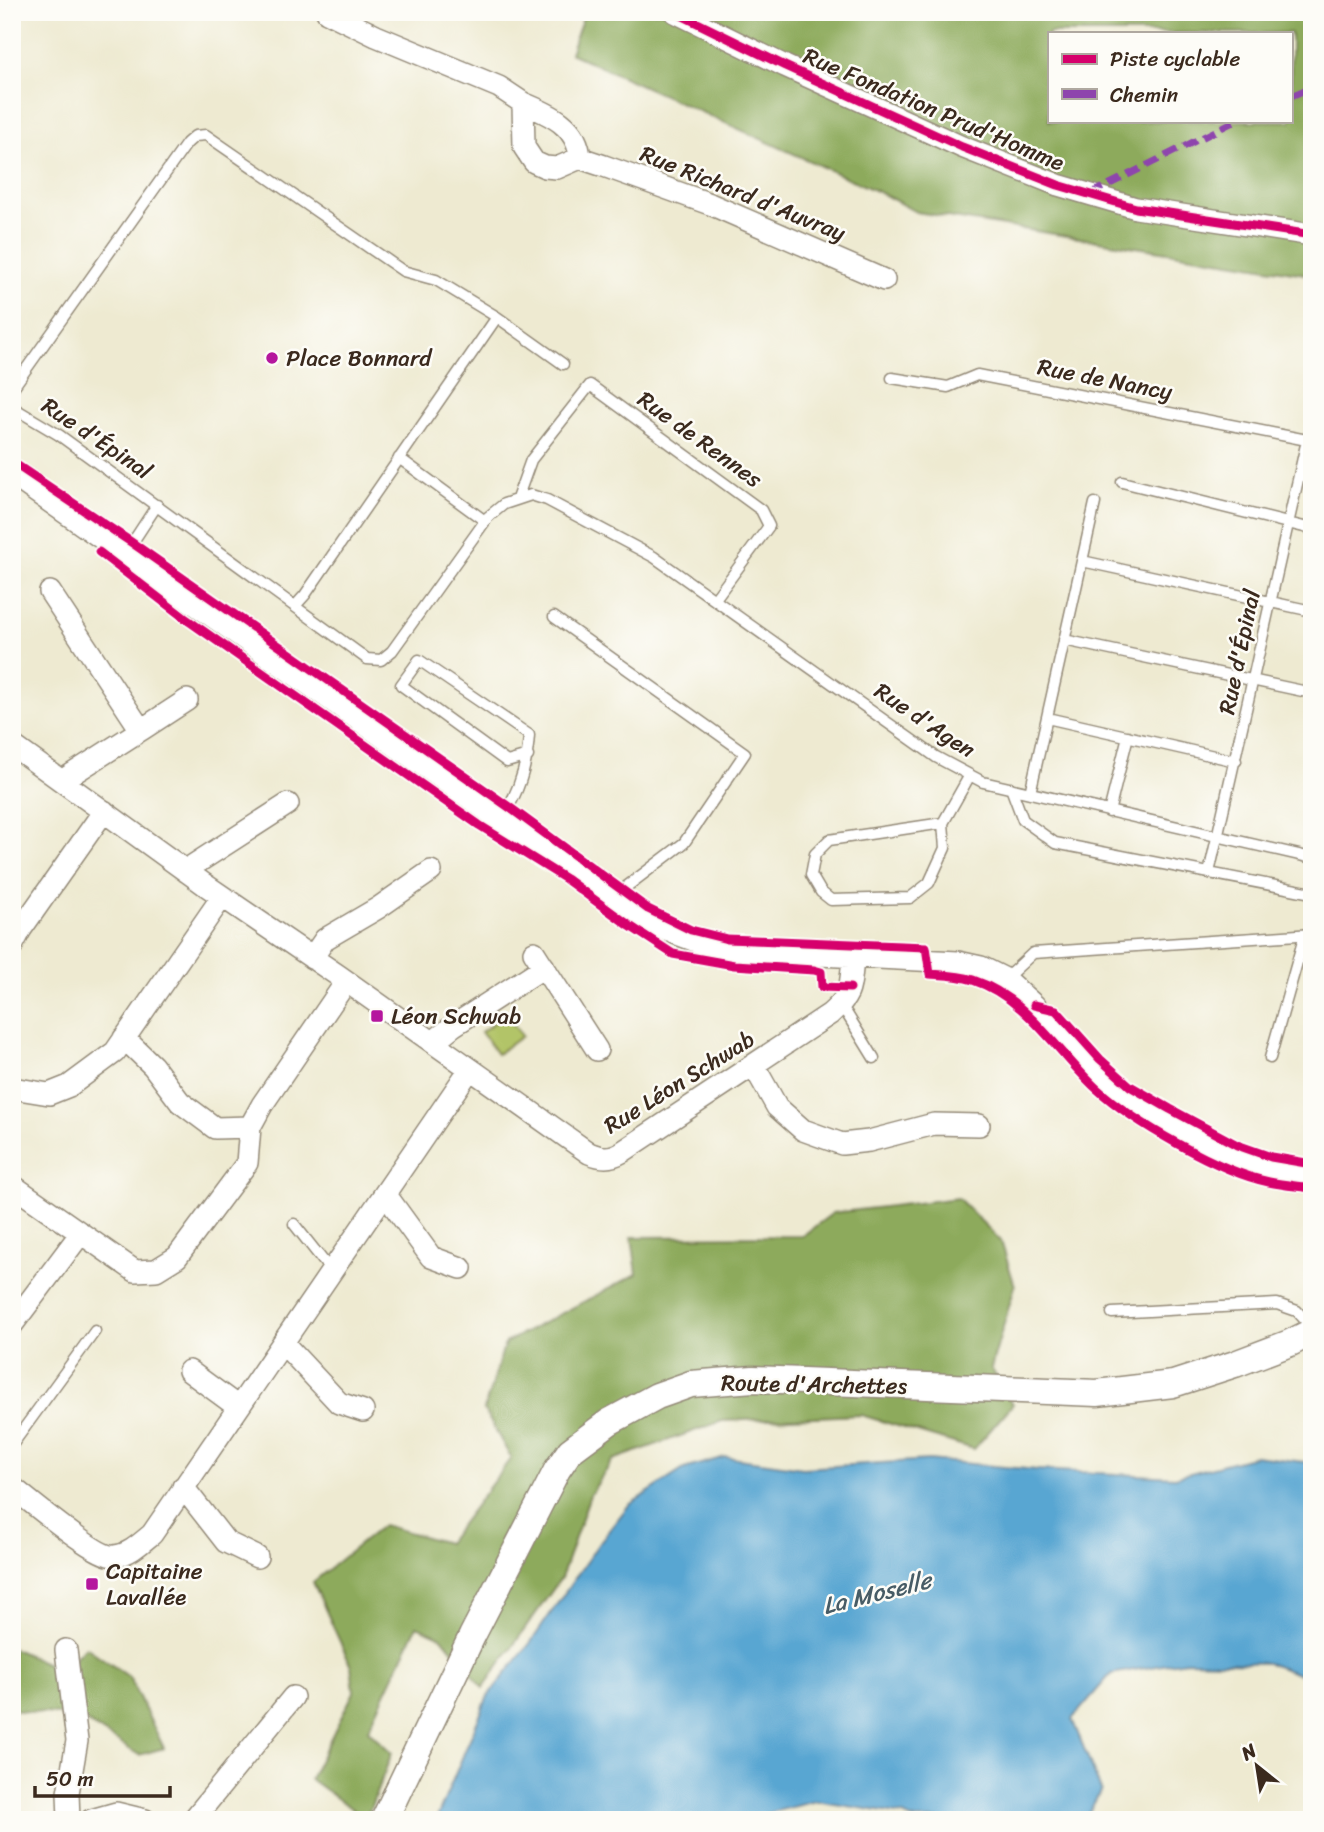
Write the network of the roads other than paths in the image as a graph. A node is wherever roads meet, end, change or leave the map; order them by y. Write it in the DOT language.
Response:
graph roads {
  1 [pos="327,12"];
  2 [pos="675,12"];
  3 [pos="523,103"];
  4 [pos="580,158"];
  5 [pos="1312,235"];
  6 [pos="884,280"];
  7 [pos="497,317"];
  8 [pos="563,364"];
  9 [pos="892,378"];
  10 [pos="12,389"];
  11 [pos="12,407"];
  12 [pos="1309,441"];
  13 [pos="399,458"];
  14 [pos="13,476"];
  15 [pos="1122,482"];
  16 [pos="517,499"];
  17 [pos="1095,503"];
  18 [pos="157,505"];
  19 [pos="485,521"];
  20 [pos="1289,524"];
  21 [pos="1312,530"];
  22 [pos="125,554"];
  23 [pos="1082,561"];
  24 [pos="50,592"];
  25 [pos="715,599"];
  26 [pos="1271,602"];
  27 [pos="296,605"];
  28 [pos="1312,611"];
  29 [pos="554,617"];
  30 [pos="1064,640"];
  31 [pos="1254,681"];
  32 [pos="1312,693"];
  33 [pos="187,700"];
  34 [pos="1047,718"];
  35 [pos="141,730"];
  36 [pos="1128,736"];
  37 [pos="12,745"];
  38 [pos="528,756"];
  39 [pos="1236,761"];
  40 [pos="970,775"];
  41 [pos="64,782"];
  42 [pos="1011,788"];
  43 [pos="1030,793"];
  44 [pos="288,804"];
  45 [pos="104,811"];
  46 [pos="1109,812"];
  47 [pos="500,820"];
  48 [pos="943,824"];
  49 [pos="1219,837"];
  50 [pos="1312,858"];
  51 [pos="187,872"];
  52 [pos="431,872"];
  53 [pos="1209,873"];
  54 [pos="1312,893"];
  55 [pos="222,897"];
  56 [pos="615,903"];
  57 [pos="1308,934"];
  58 [pos="12,946"];
  59 [pos="312,958"];
  60 [pos="853,958"];
  61 [pos="1005,979"];
  62 [pos="346,982"];
  63 [pos="840,1006"];
  64 [pos="124,1038"];
  65 [pos="433,1042"];
  66 [pos="597,1050"];
  67 [pos="874,1058"];
  68 [pos="1270,1058"];
  69 [pos="754,1066"];
  70 [pos="470,1069"];
  71 [pos="12,1088"];
  72 [pos="979,1125"];
  73 [pos="250,1127"];
  74 [pos="1312,1177"];
  75 [pos="12,1185"];
  76 [pos="386,1195"];
  77 [pos="294,1224"];
  78 [pos="81,1233"];
  79 [pos="461,1268"];
  80 [pos="332,1272"];
  81 [pos="1112,1313"];
  82 [pos="12,1325"];
  83 [pos="1312,1330"];
  84 [pos="96,1331"];
  85 [pos="284,1343"];
  86 [pos="189,1371"];
  87 [pos="238,1407"];
  88 [pos="363,1411"];
  89 [pos="12,1445"];
  90 [pos="12,1487"];
  91 [pos="183,1487"];
  92 [pos="257,1557"];
  93 [pos="66,1650"];
  94 [pos="293,1697"];
  95 [pos="69,1820"];
  96 [pos="91,1820"];
  97 [pos="145,1820"];
  98 [pos="193,1820"];
  99 [pos="384,1820"];
  1 -- 3 [label="street"];
  2 -- 5 [label="street, Rue Fondation Prud'Homme"];
  3 -- 4 [label="street"];
  3 -- 4 [label="street"];
  4 -- 6 [label="street, Rue Richard d'Auvray"];
  7 -- 8 [label="lane"];
  7 -- 10 [label="lane"];
  7 -- 13 [label="lane"];
  9 -- 12 [label="lane, Rue de Nancy"];
  11 -- 18 [label="lane, Rue d'Épinal"];
  12 -- 20 [label="lane, Rue d'Épinal"];
  13 -- 19 [label="lane"];
  13 -- 27 [label="lane"];
  14 -- 22 [label="street"];
  15 -- 20 [label="lane"];
  16 -- 19 [label="lane"];
  16 -- 25 [label="lane"];
  16 -- 25 [label="lane, Rue de Rennes"];
  17 -- 23 [label="lane"];
  18 -- 22 [label="lane"];
  18 -- 27 [label="lane"];
  19 -- 27 [label="lane"];
  20 -- 21 [label="lane"];
  20 -- 26 [label="lane, Rue d'Épinal"];
  22 -- 47 [label="street"];
  23 -- 26 [label="lane"];
  23 -- 30 [label="lane"];
  24 -- 35 [label="street"];
  25 -- 40 [label="lane, Rue d'Agen"];
  26 -- 28 [label="lane"];
  26 -- 31 [label="lane, Rue d'Épinal"];
  29 -- 56 [label="lane"];
  30 -- 31 [label="lane"];
  30 -- 34 [label="lane"];
  31 -- 32 [label="lane"];
  31 -- 39 [label="lane, Rue d'Épinal"];
  33 -- 35 [label="street"];
  34 -- 36 [label="lane"];
  34 -- 43 [label="lane"];
  35 -- 41 [label="street"];
  36 -- 39 [label="lane"];
  36 -- 46 [label="lane"];
  37 -- 41 [label="street, Rue Léon Schwab"];
  38 -- 38 [label="lane"];
  38 -- 47 [label="lane"];
  39 -- 49 [label="lane, Rue d'Épinal"];
  40 -- 42 [label="lane, Rue d'Agen"];
  40 -- 48 [label="lane"];
  41 -- 45 [label="street, Rue Léon Schwab"];
  42 -- 43 [label="lane, Rue d'Agen"];
  42 -- 53 [label="lane"];
  43 -- 46 [label="lane, Rue d'Agen"];
  44 -- 51 [label="street"];
  45 -- 51 [label="street, Rue Léon Schwab"];
  45 -- 58 [label="street"];
  46 -- 49 [label="lane, Rue d'Agen"];
  47 -- 56 [label="street"];
  48 -- 48 [label="lane"];
  49 -- 50 [label="lane, Rue d'Agen"];
  49 -- 53 [label="lane, Rue d'Épinal"];
  51 -- 55 [label="street, Rue Léon Schwab"];
  52 -- 59 [label="street"];
  53 -- 54 [label="lane"];
  55 -- 59 [label="street, Rue Léon Schwab"];
  55 -- 64 [label="street"];
  56 -- 60 [label="street"];
  57 -- 61 [label="lane"];
  57 -- 68 [label="lane"];
  59 -- 62 [label="street, Rue Léon Schwab"];
  60 -- 61 [label="street"];
  60 -- 63 [label="street"];
  61 -- 74 [label="street"];
  62 -- 65 [label="street, Rue Léon Schwab"];
  62 -- 73 [label="street"];
  63 -- 67 [label="lane"];
  63 -- 69 [label="street, Rue Léon Schwab"];
  64 -- 71 [label="street"];
  64 -- 73 [label="street"];
  65 -- 66 [label="street"];
  65 -- 70 [label="street, Rue Léon Schwab"];
  69 -- 70 [label="street, Rue Léon Schwab"];
  69 -- 72 [label="street"];
  70 -- 76 [label="street"];
  73 -- 78 [label="street"];
  75 -- 78 [label="street"];
  76 -- 79 [label="street"];
  76 -- 80 [label="street"];
  77 -- 80 [label="lane"];
  78 -- 82 [label="street"];
  80 -- 85 [label="street"];
  81 -- 83 [label="lane"];
  83 -- 99 [label="street, Route d'Archettes"];
  84 -- 89 [label="lane"];
  85 -- 87 [label="street"];
  85 -- 88 [label="street"];
  86 -- 87 [label="street"];
  87 -- 91 [label="street"];
  90 -- 91 [label="street"];
  91 -- 92 [label="street"];
  93 -- 95 [label="street"];
  94 -- 98 [label="street"];
  96 -- 97 [label="street"];
}
